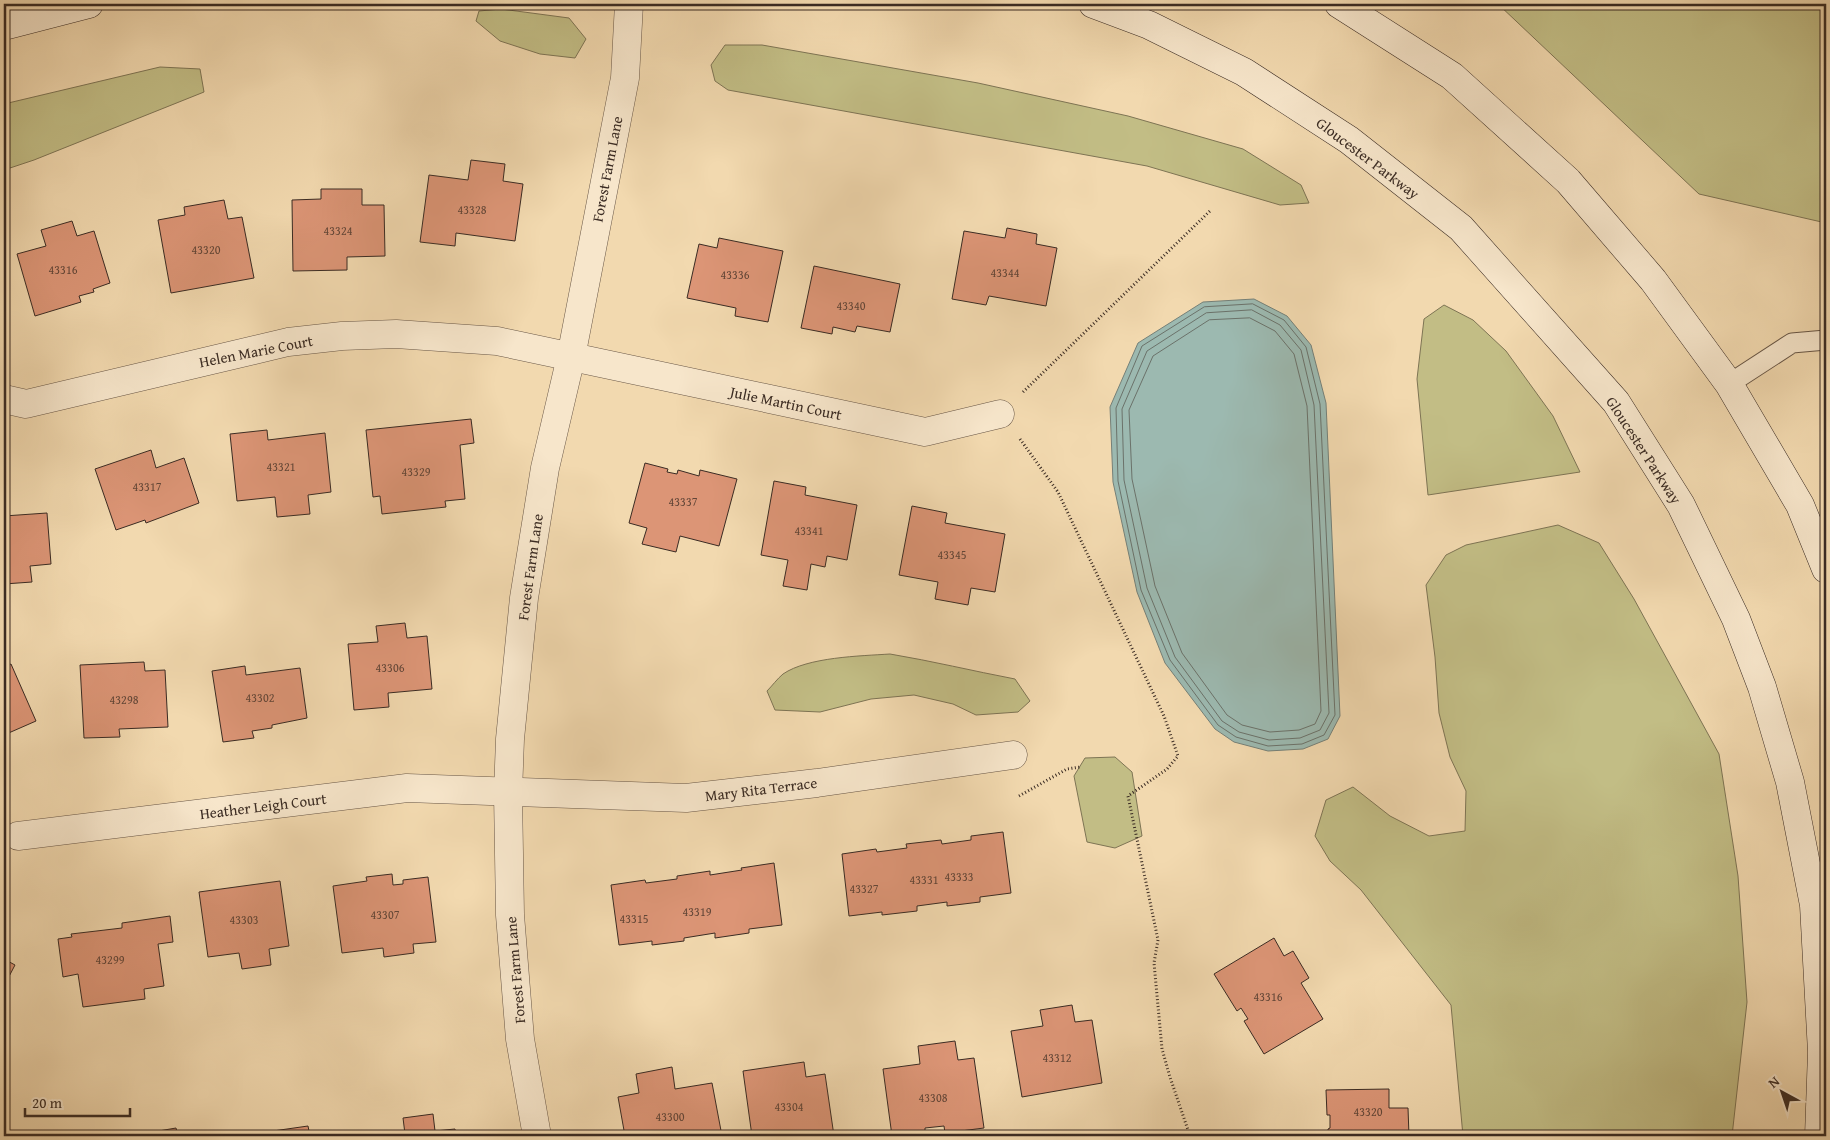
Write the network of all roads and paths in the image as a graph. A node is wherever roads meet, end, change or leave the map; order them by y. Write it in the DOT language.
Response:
graph roads {
  1 [pos="89,4"];
  2 [pos="629,4"];
  3 [pos="1093,4"];
  4 [pos="1340,4"];
  5 [pos="4,26"];
  6 [pos="1211,210"];
  7 [pos="1826,340"];
  8 [pos="571,357"];
  9 [pos="1729,384"];
  10 [pos="4,398"];
  11 [pos="1000,414"];
  12 [pos="1826,569"];
  13 [pos="1013,755"];
  14 [pos="1080,767"];
  15 [pos="508,793"];
  16 [pos="1019,796"];
  17 [pos="18,836"];
  18 [pos="537,1136"];
  19 [pos="1190,1136"];
  20 [pos="1819,1136"];
  1 -- 5 [label="street"];
  2 -- 8 [label="street, Forest Farm Lane"];
  3 -- 20 [label="street, Gloucester Parkway"];
  4 -- 9 [label="street"];
  6 -- 11 [label="path"];
  7 -- 9 [label="lane"];
  8 -- 10 [label="street, Helen Marie Court"];
  8 -- 11 [label="street, Julie Martin Court"];
  8 -- 15 [label="street, Forest Farm Lane"];
  9 -- 12 [label="street"];
  11 -- 19 [label="path"];
  13 -- 15 [label="street, Mary Rita Terrace"];
  14 -- 16 [label="path"];
  15 -- 17 [label="street, Heather Leigh Court"];
  15 -- 18 [label="street, Forest Farm Lane"];
}
